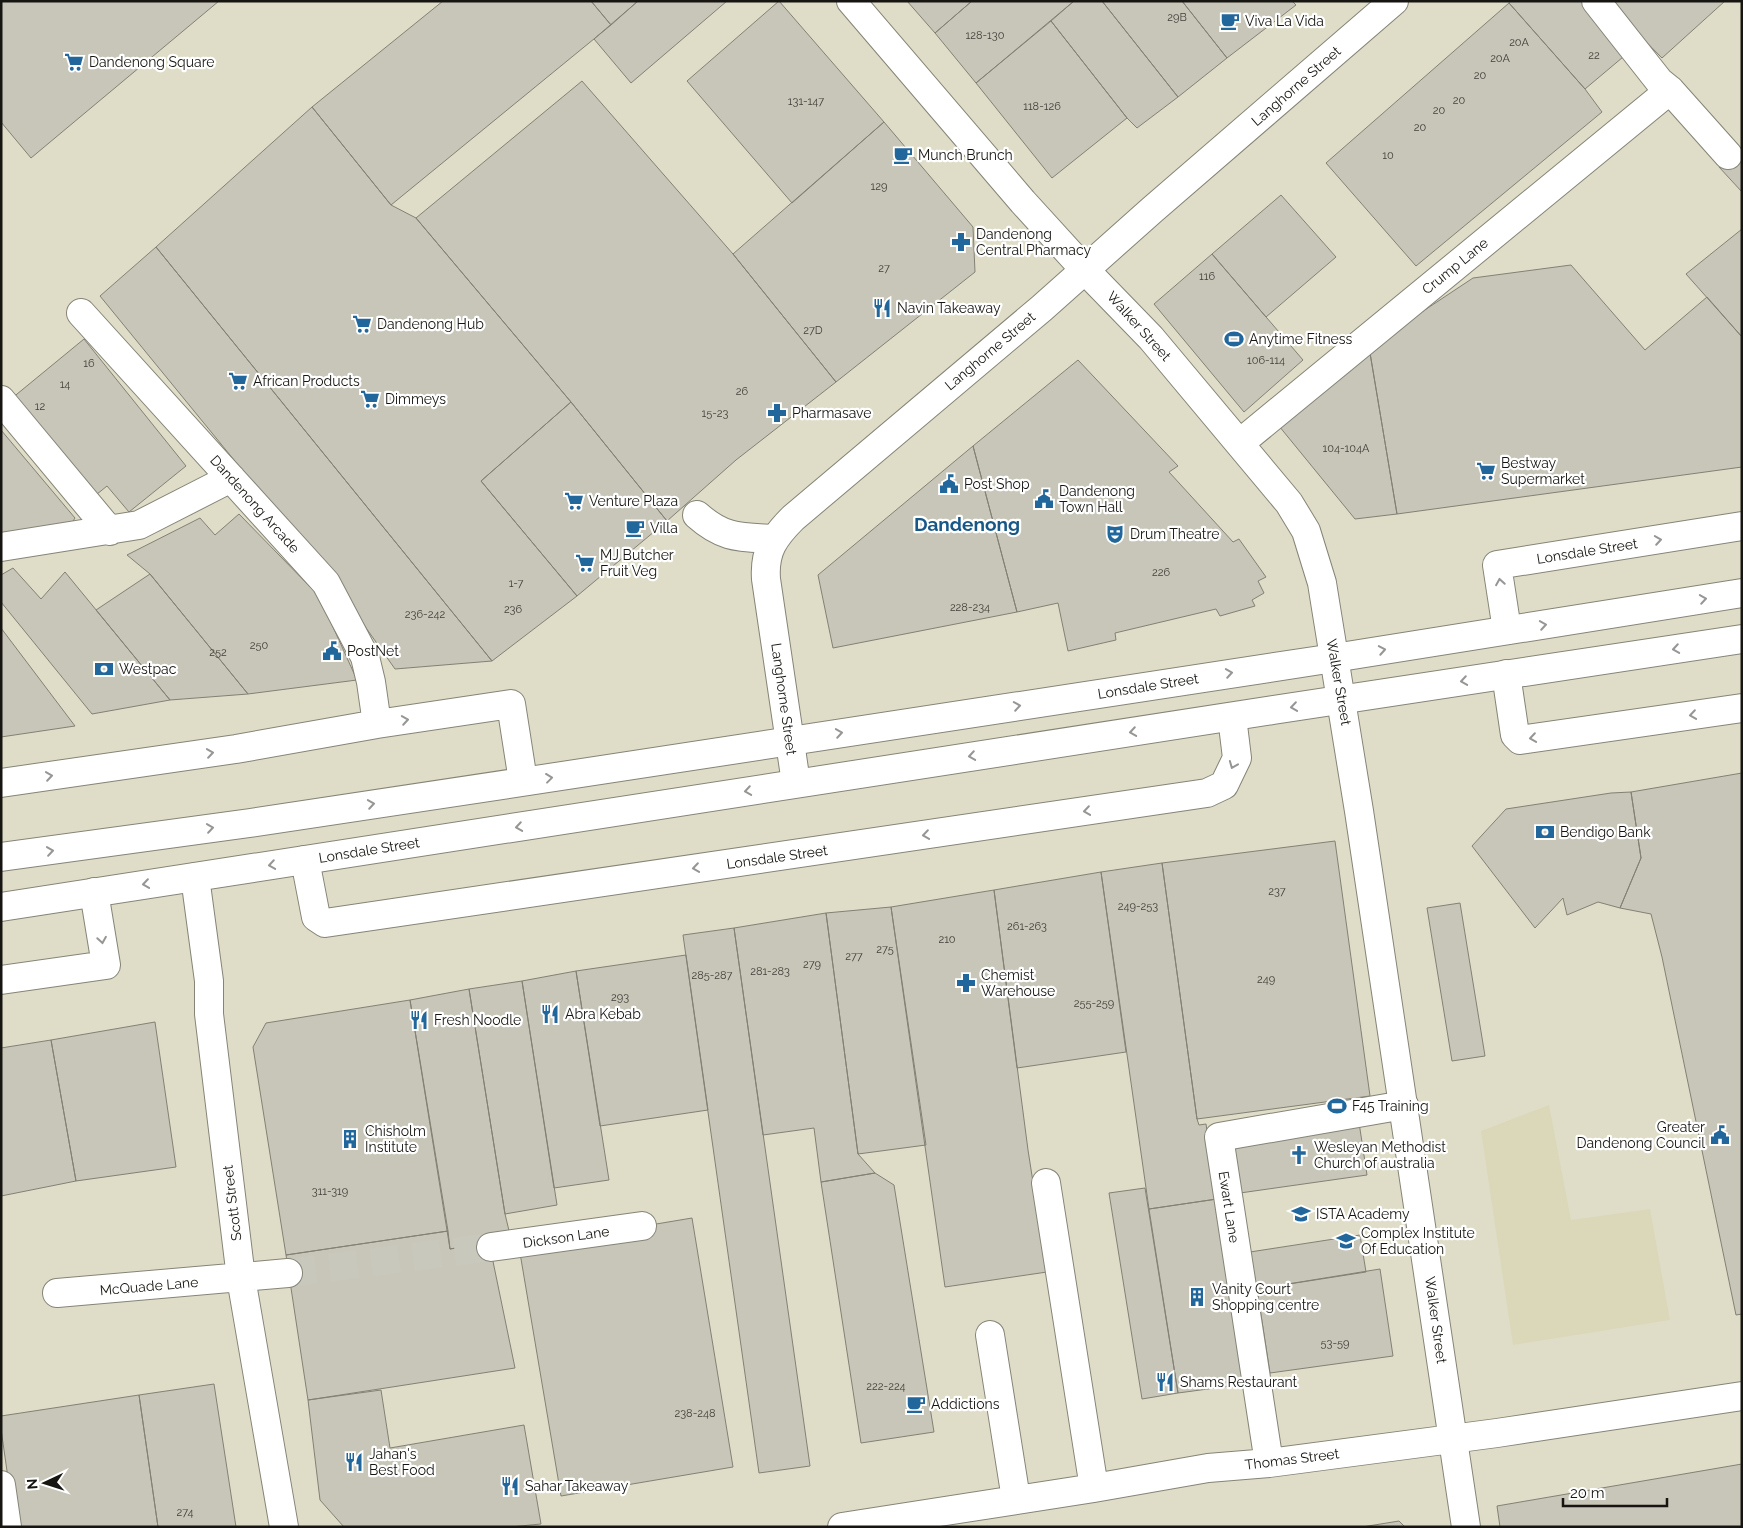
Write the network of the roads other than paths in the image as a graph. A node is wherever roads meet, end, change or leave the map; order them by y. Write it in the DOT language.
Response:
graph roads {
  1 [pos="851,1"];
  2 [pos="1394,1"];
  3 [pos="1596,1"];
  4 [pos="1670,90"];
  5 [pos="1728,156"];
  6 [pos="1085,270"];
  7 [pos="81,313"];
  8 [pos="1,400"];
  9 [pos="1240,443"];
  10 [pos="231,478"];
  11 [pos="697,515"];
  12 [pos="1742,526"];
  13 [pos="110,531"];
  14 [pos="774,539"];
  15 [pos="1,547"];
  16 [pos="1742,593"];
  17 [pos="1507,630"];
  18 [pos="1742,639"];
  19 [pos="1334,658"];
  20 [pos="1506,674"];
  21 [pos="1342,700"];
  22 [pos="1742,708"];
  23 [pos="1232,717"];
  24 [pos="377,724"];
  25 [pos="791,740"];
  26 [pos="523,781"];
  27 [pos="1,783"];
  28 [pos="796,783"];
  29 [pos="1,858"];
  30 [pos="306,860"];
  31 [pos="195,877"];
  32 [pos="94,892"];
  33 [pos="1,907"];
  34 [pos="1,980"];
  35 [pos="1404,1106"];
  36 [pos="1046,1183"];
  37 [pos="642,1226"];
  38 [pos="491,1247"];
  39 [pos="288,1273"];
  40 [pos="241,1278"];
  41 [pos="57,1293"];
  42 [pos="990,1335"];
  43 [pos="1742,1396"];
  44 [pos="1454,1439"];
  45 [pos="1269,1463"];
  46 [pos="1,1484"];
  47 [pos="1094,1488"];
  48 [pos="1016,1499"];
  49 [pos="7,1527"];
  50 [pos="284,1527"];
  51 [pos="842,1527"];
  52 [pos="1466,1527"];
  1 -- 6 [label="main road, Walker Street"];
  2 -- 6 [label="main road, Langhorne Street"];
  3 -- 4 [label="main road"];
  4 -- 5 [label="main road"];
  4 -- 9 [label="main road, Crump Lane"];
  6 -- 9 [label="main road, Walker Street"];
  6 -- 14 [label="main road, Langhorne Street"];
  7 -- 10 [label="main road, Dandenong Arcade"];
  8 -- 13 [label="main road"];
  9 -- 19 [label="main road, Walker Street"];
  10 -- 13 [label="main road"];
  10 -- 24 [label="main road, Dandenong Arcade"];
  11 -- 14 [label="main road"];
  17 -- 12 [label="main road, Lonsdale Street, one-way"];
  13 -- 15 [label="main road"];
  14 -- 25 [label="main road, Langhorne Street"];
  17 -- 16 [label="main road, Lonsdale Street, one-way"];
  19 -- 17 [label="main road, Lonsdale Street, one-way"];
  18 -- 20 [label="main road, Lonsdale Street, one-way"];
  19 -- 21 [label="main road, Walker Street"];
  25 -- 19 [label="main road, Lonsdale Street, one-way"];
  20 -- 21 [label="main road, Lonsdale Street, one-way"];
  22 -- 20 [label="main road, one-way"];
  21 -- 23 [label="main road, Lonsdale Street, one-way"];
  21 -- 35 [label="main road, Walker Street"];
  23 -- 28 [label="main road, Lonsdale Street, one-way"];
  23 -- 30 [label="main road, Lonsdale Street, one-way"];
  24 -- 26 [label="main road, one-way"];
  27 -- 24 [label="main road, one-way"];
  26 -- 25 [label="main road, Lonsdale Street, one-way"];
  25 -- 28 [label="main road, Langhorne Street"];
  29 -- 26 [label="main road, Lonsdale Street, one-way"];
  28 -- 30 [label="main road, Lonsdale Street, one-way"];
  30 -- 31 [label="main road, Lonsdale Street, one-way"];
  31 -- 32 [label="main road, Lonsdale Street, one-way"];
  31 -- 40 [label="main road, Scott Street"];
  32 -- 33 [label="main road, Lonsdale Street"];
  32 -- 34 [label="main road, one-way"];
  35 -- 44 [label="main road, Walker Street"];
  35 -- 45 [label="main road, Ewart Lane"];
  36 -- 47 [label="main road"];
  37 -- 38 [label="main road, Dickson Lane"];
  39 -- 40 [label="main road"];
  40 -- 41 [label="main road, McQuade Lane"];
  40 -- 50 [label="main road, Scott Street"];
  42 -- 48 [label="main road"];
  43 -- 44 [label="main road, Thomas Street"];
  44 -- 45 [label="main road, Thomas Street"];
  44 -- 52 [label="main road, Walker Street"];
  45 -- 47 [label="main road, Thomas Street"];
  46 -- 49 [label="main road"];
  47 -- 48 [label="main road, Thomas Street"];
  48 -- 51 [label="main road, Thomas Street"];
}
